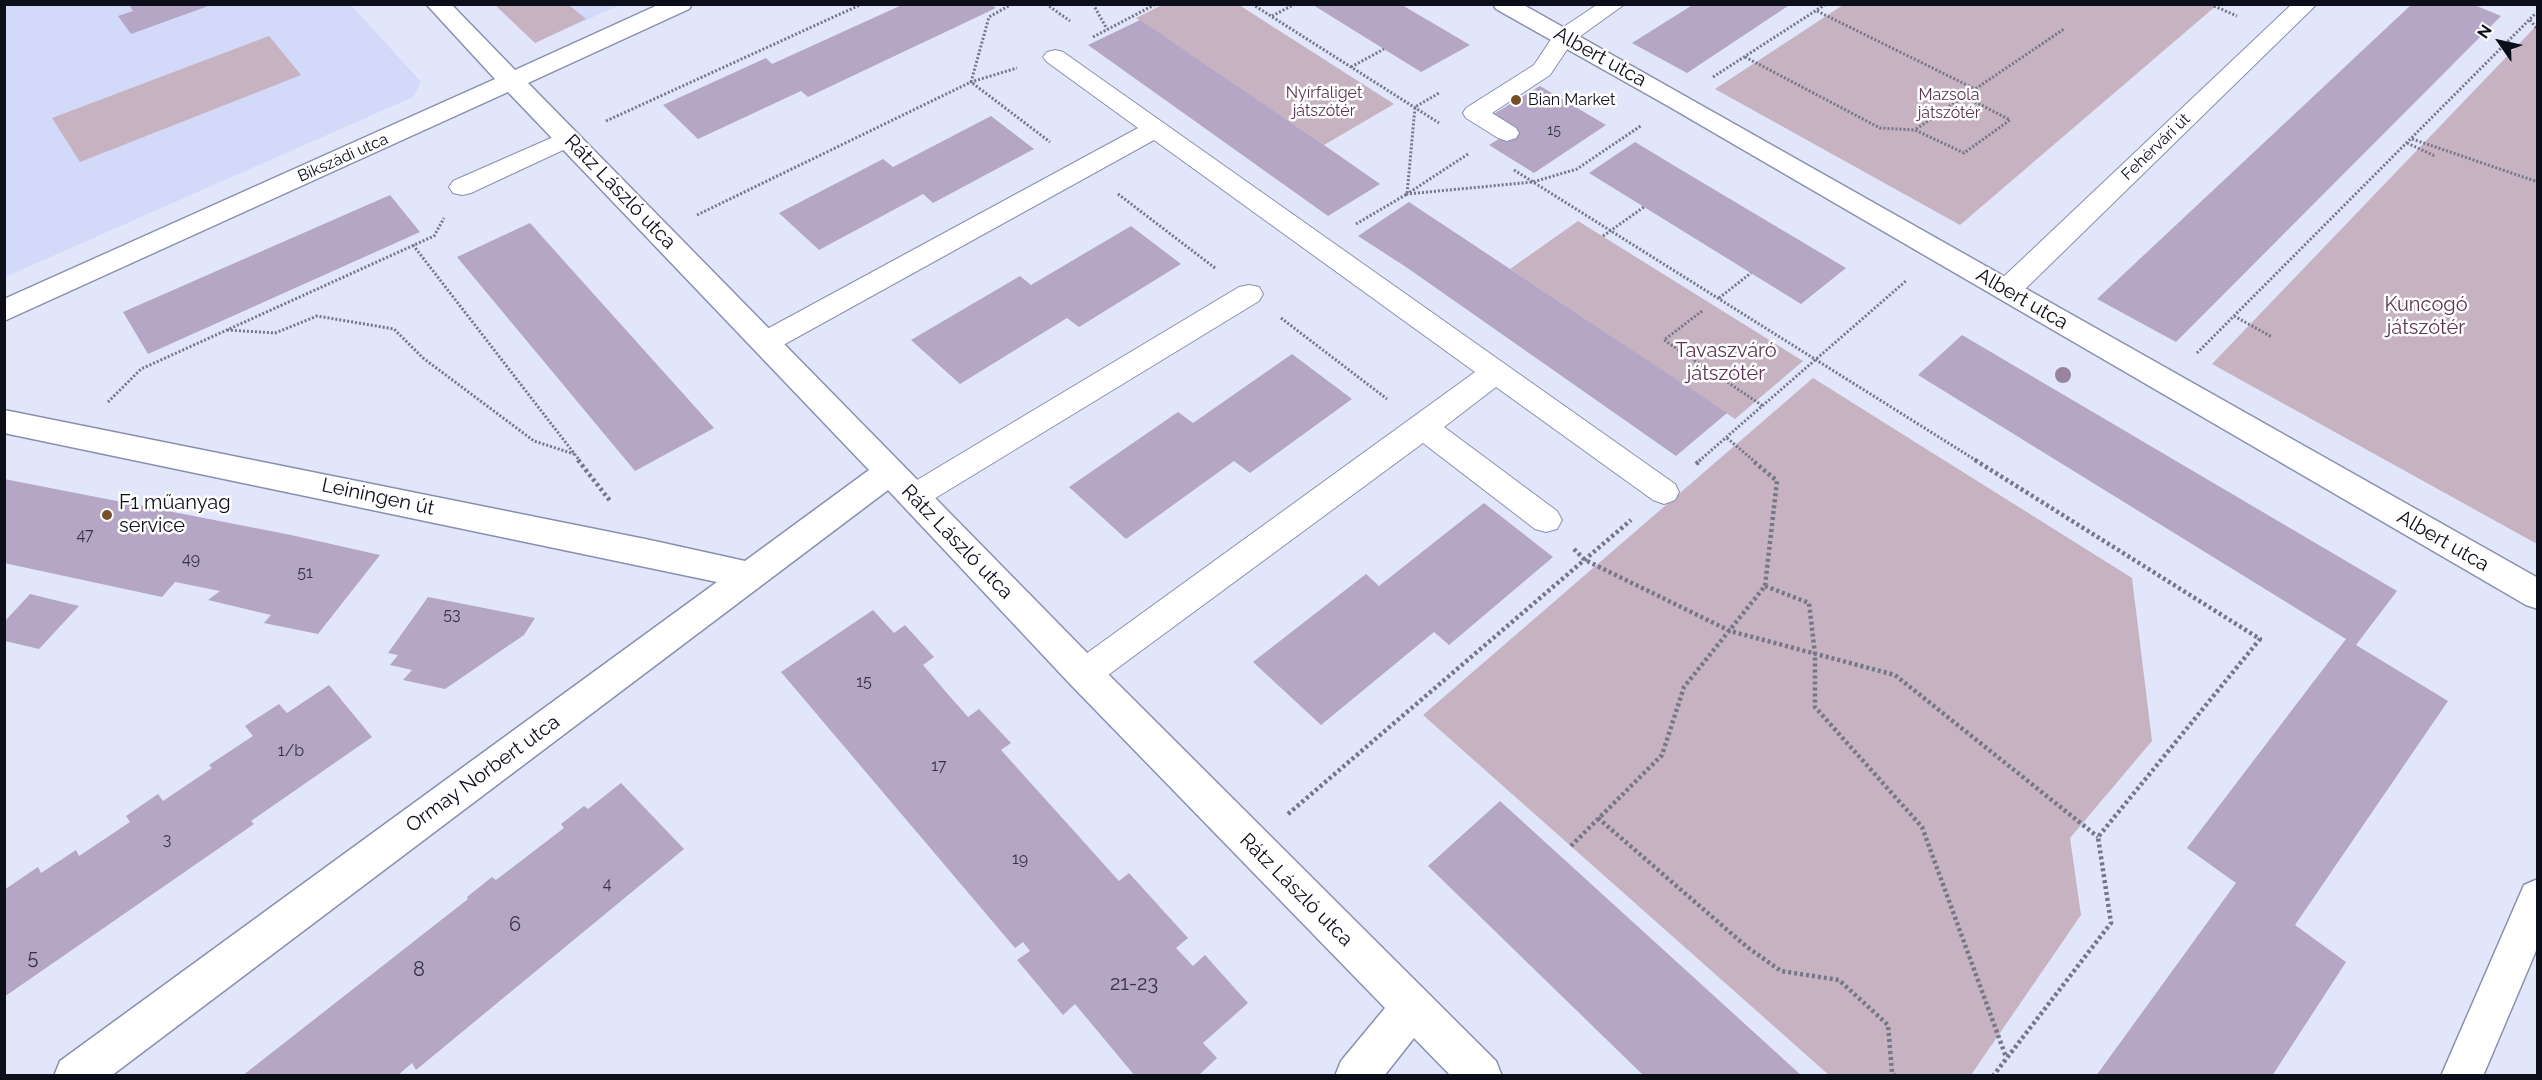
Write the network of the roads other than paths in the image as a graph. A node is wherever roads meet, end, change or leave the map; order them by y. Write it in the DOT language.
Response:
graph roads {
  1 [pos="437,4"];
  2 [pos="681,4"];
  3 [pos="1504,4"];
  4 [pos="1614,4"];
  5 [pos="2306,4"];
  6 [pos="1564,37"];
  7 [pos="1055,57"];
  8 [pos="511,81"];
  9 [pos="1155,129"];
  10 [pos="1508,133"];
  11 [pos="567,139"];
  12 [pos="462,187"];
  13 [pos="2007,290"];
  14 [pos="1249,294"];
  15 [pos="4,311"];
  16 [pos="766,342"];
  17 [pos="1494,372"];
  18 [pos="4,421"];
  19 [pos="1423,427"];
  20 [pos="890,472"];
  21 [pos="1664,492"];
  22 [pos="913,496"];
  23 [pos="1546,520"];
  24 [pos="751,576"];
  25 [pos="2538,596"];
  26 [pos="1084,674"];
  27 [pos="2538,898"];
  28 [pos="1413,1006"];
  29 [pos="75,1076"];
  30 [pos="1356,1076"];
  31 [pos="1482,1076"];
  32 [pos="2462,1076"];
  1 -- 8 [label="street, Rátz László utca"];
  2 -- 8 [label="street, Bikszádi utca"];
  3 -- 6 [label="street, Albert utca"];
  4 -- 6 [label="lane"];
  5 -- 13 [label="lane, Fehérvári út"];
  6 -- 10 [label="lane"];
  6 -- 13 [label="street, Albert utca"];
  7 -- 9 [label="lane"];
  8 -- 11 [label="street, Rátz László utca"];
  8 -- 15 [label="street, Bikszádi utca"];
  9 -- 16 [label="lane"];
  9 -- 17 [label="lane"];
  11 -- 12 [label="lane"];
  11 -- 16 [label="street, Rátz László utca"];
  13 -- 25 [label="street, Albert utca"];
  14 -- 22 [label="lane"];
  16 -- 20 [label="street, Rátz László utca"];
  17 -- 19 [label="lane"];
  17 -- 21 [label="lane"];
  18 -- 24 [label="street, Leiningen út"];
  19 -- 23 [label="lane"];
  19 -- 26 [label="lane"];
  20 -- 22 [label="street, Rátz László utca"];
  20 -- 24 [label="street, Ormay Norbert utca"];
  22 -- 26 [label="street, Rátz László utca"];
  24 -- 29 [label="street, Ormay Norbert utca"];
  26 -- 28 [label="street, Rátz László utca"];
  27 -- 32 [label="street"];
  28 -- 30 [label="street"];
  28 -- 31 [label="street, Rátz László utca"];
}
